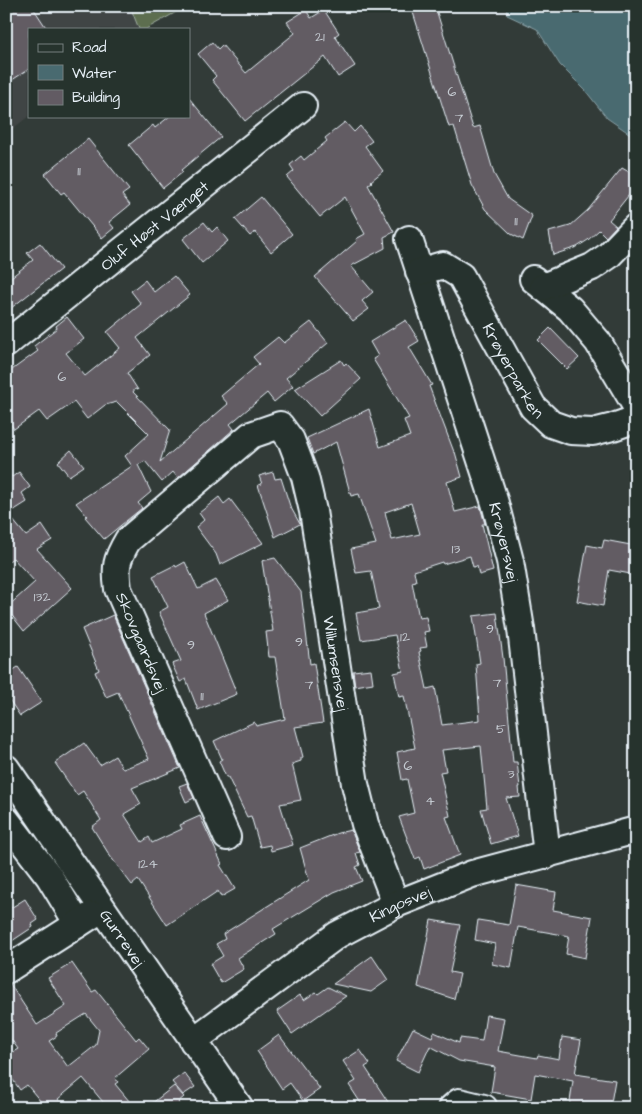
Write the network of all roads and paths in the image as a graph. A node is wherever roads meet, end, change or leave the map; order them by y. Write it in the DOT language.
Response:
graph roads {
  1 [pos="304,106"];
  2 [pos="636,227"];
  3 [pos="409,240"];
  4 [pos="419,272"];
  5 [pos="6,344"];
  6 [pos="636,406"];
  7 [pos="636,419"];
  8 [pos="280,425"];
  9 [pos="6,768"];
  10 [pos="6,820"];
  11 [pos="636,830"];
  12 [pos="227,837"];
  13 [pos="546,855"];
  14 [pos="396,904"];
  15 [pos="103,908"];
  16 [pos="78,924"];
  17 [pos="6,970"];
  18 [pos="193,1041"];
  19 [pos="240,1108"];
  20 [pos="452,1108"];
  21 [pos="484,1108"];
  1 -- 5 [label="street, Oluf Høst Vænget"];
  2 -- 6 [label="street"];
  3 -- 4 [label="street, Krøyersvej"];
  4 -- 7 [label="street, Krøyerparken"];
  4 -- 13 [label="street, Krøyersvej"];
  8 -- 12 [label="street, Skovgaardsvej"];
  8 -- 14 [label="street, Willumsensvej"];
  9 -- 15 [label="street, Gurrevej"];
  10 -- 16 [label="street, Gurrevej"];
  11 -- 13 [label="street, Kingosvej"];
  13 -- 14 [label="street, Kingosvej"];
  14 -- 18 [label="street, Kingosvej"];
  15 -- 16 [label="street"];
  15 -- 18 [label="street, Gurrevej"];
  16 -- 17 [label="street"];
  18 -- 19 [label="street, Gurrevej"];
  20 -- 21 [label="street"];
}
